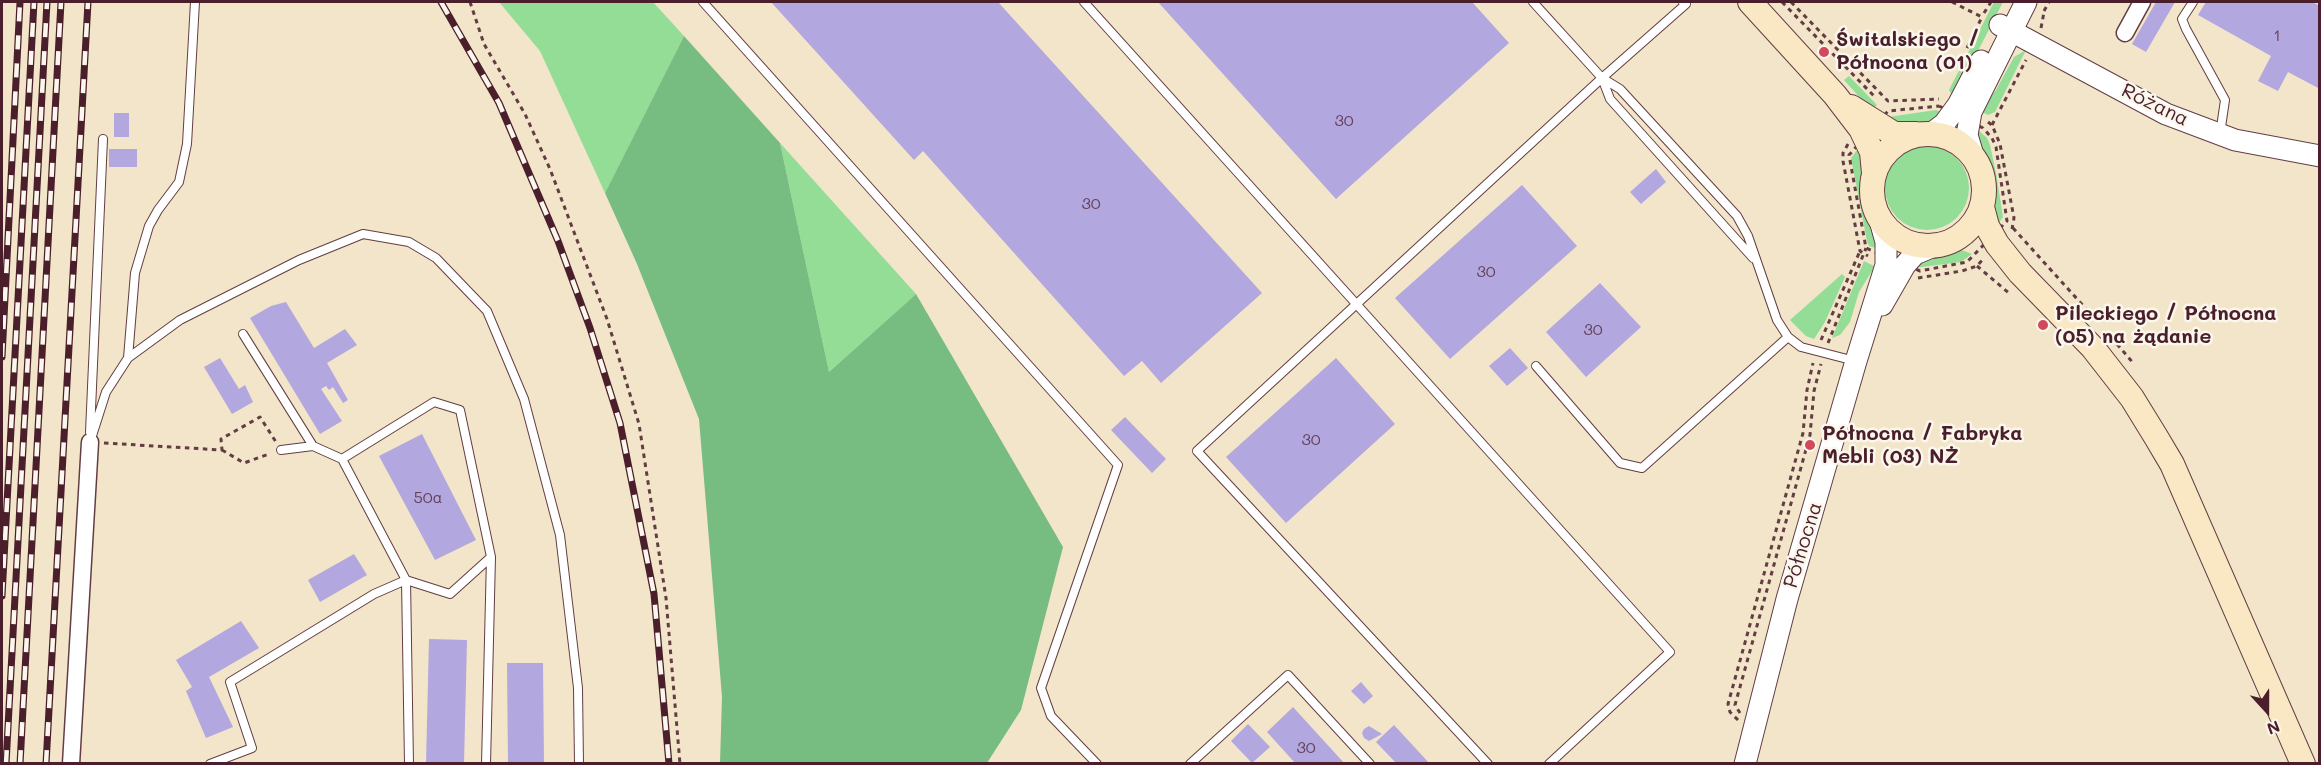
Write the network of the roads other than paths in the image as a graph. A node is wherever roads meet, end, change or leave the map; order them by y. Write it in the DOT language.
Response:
graph roads {
  1 [pos="195,2"];
  2 [pos="703,2"];
  3 [pos="1084,2"];
  4 [pos="1533,2"];
  5 [pos="1683,2"];
  6 [pos="1750,2"];
  7 [pos="2012,2"];
  8 [pos="2026,2"];
  9 [pos="2142,2"];
  10 [pos="2193,2"];
  11 [pos="1998,24"];
  12 [pos="2125,33"];
  13 [pos="1602,78"];
  14 [pos="1963,113"];
  15 [pos="1874,121"];
  16 [pos="1924,134"];
  17 [pos="2220,134"];
  18 [pos="103,139"];
  19 [pos="1972,155"];
  20 [pos="2319,156"];
  21 [pos="1874,173"];
  22 [pos="1982,207"];
  23 [pos="1879,217"];
  24 [pos="1942,244"];
  25 [pos="1990,246"];
  26 [pos="1758,263"];
  27 [pos="1895,265"];
  28 [pos="1357,306"];
  29 [pos="243,334"];
  30 [pos="1788,337"];
  31 [pos="128,358"];
  32 [pos="1856,361"];
  33 [pos="1536,366"];
  34 [pos="90,442"];
  35 [pos="313,446"];
  36 [pos="281,450"];
  37 [pos="342,459"];
  38 [pos="491,557"];
  39 [pos="406,580"];
  40 [pos="71,764"];
  41 [pos="210,764"];
  42 [pos="409,764"];
  43 [pos="486,764"];
  44 [pos="579,764"];
  45 [pos="1097,764"];
  46 [pos="1190,764"];
  47 [pos="1370,764"];
  48 [pos="1488,764"];
  49 [pos="1549,764"];
  50 [pos="1745,764"];
  51 [pos="2303,764"];
  1 -- 31 [label="lane"];
  2 -- 45 [label="lane"];
  3 -- 28 [label="lane"];
  4 -- 13 [label="lane"];
  5 -- 13 [label="lane"];
  6 -- 15 [label="main road"];
  7 -- 11 [label="street"];
  8 -- 11 [label="street"];
  9 -- 12 [label="street"];
  10 -- 17 [label="lane"];
  11 -- 14 [label="street"];
  11 -- 17 [label="street, Różana"];
  13 -- 26 [label="lane"];
  13 -- 26 [label="lane"];
  13 -- 28 [label="lane"];
  14 -- 16 [label="street"];
  14 -- 19 [label="street"];
  15 -- 16 [label="main road"];
  15 -- 21 [label="main road"];
  16 -- 19 [label="main road"];
  16 -- 21 [label="main road"];
  17 -- 20 [label="street, Różana"];
  18 -- 34 [label="lane"];
  19 -- 22 [label="main road"];
  21 -- 23 [label="main road"];
  22 -- 24 [label="main road"];
  22 -- 25 [label="main road"];
  23 -- 24 [label="main road"];
  23 -- 27 [label="street, Północna"];
  24 -- 25 [label="main road"];
  24 -- 27 [label="street"];
  25 -- 51 [label="main road"];
  26 -- 30 [label="lane"];
  27 -- 32 [label="street, Północna"];
  28 -- 48 [label="lane"];
  28 -- 49 [label="lane"];
  29 -- 35 [label="lane"];
  30 -- 32 [label="lane"];
  30 -- 33 [label="lane"];
  31 -- 34 [label="lane"];
  31 -- 44 [label="lane"];
  32 -- 50 [label="street, Północna"];
  34 -- 40 [label="street"];
  35 -- 36 [label="lane"];
  35 -- 37 [label="lane"];
  37 -- 38 [label="lane"];
  37 -- 39 [label="lane"];
  38 -- 39 [label="lane"];
  38 -- 43 [label="lane"];
  39 -- 41 [label="lane"];
  39 -- 42 [label="lane"];
  46 -- 47 [label="lane"];
}
